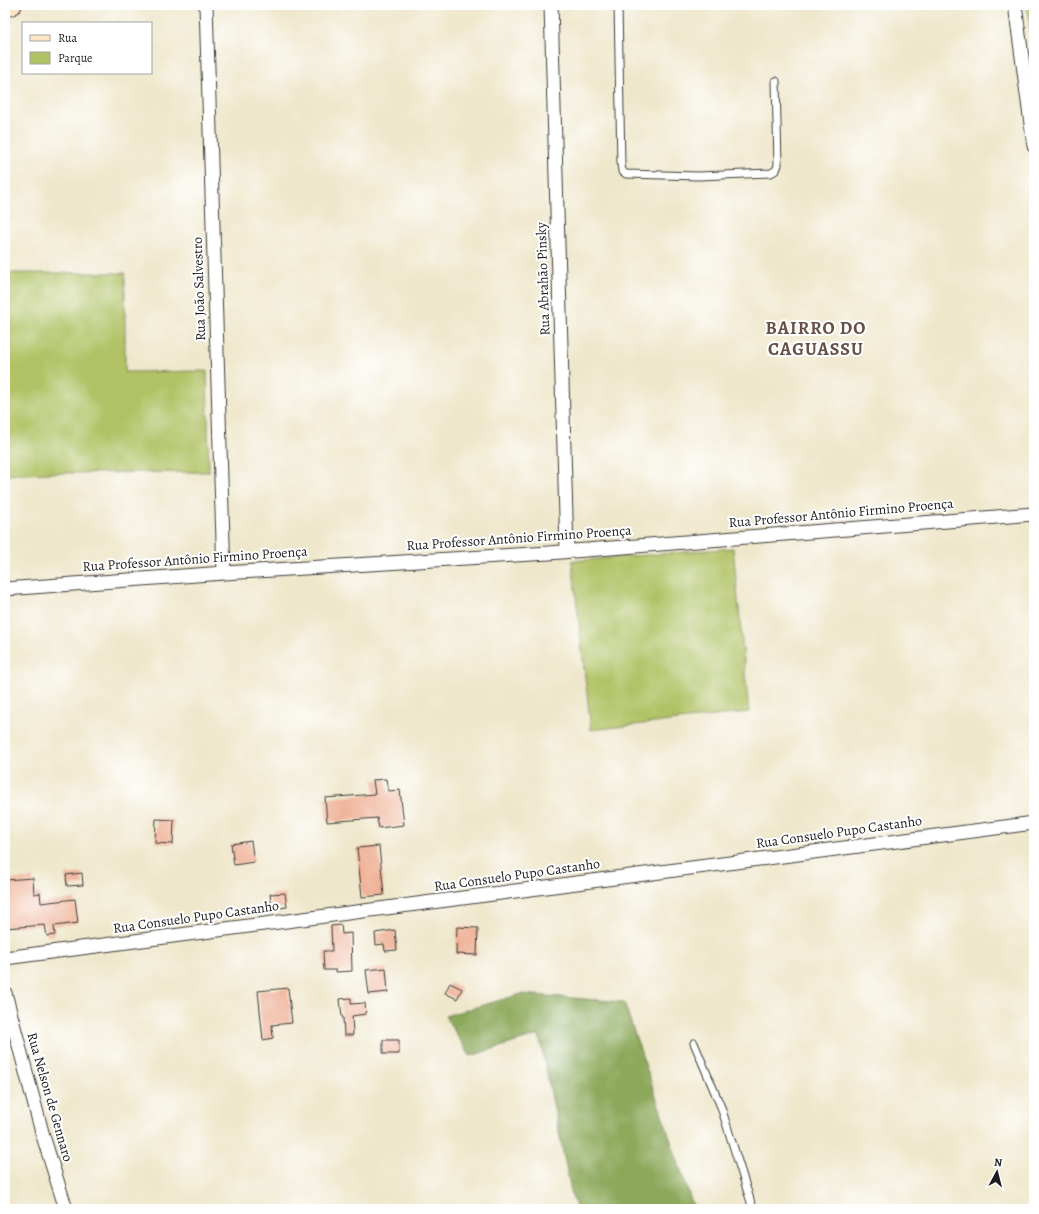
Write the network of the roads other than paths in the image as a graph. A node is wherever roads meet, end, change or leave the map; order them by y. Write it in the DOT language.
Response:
graph roads {
  1 [pos="12,5"];
  2 [pos="206,5"];
  3 [pos="550,5"];
  4 [pos="618,5"];
  5 [pos="1015,5"];
  6 [pos="5,8"];
  7 [pos="776,81"];
  8 [pos="1034,146"];
  9 [pos="1034,514"];
  10 [pos="567,551"];
  11 [pos="224,573"];
  12 [pos="5,589"];
  13 [pos="1034,822"];
  14 [pos="5,958"];
  15 [pos="5,993"];
  16 [pos="694,1043"];
  17 [pos="66,1209"];
  18 [pos="753,1209"];
  1 -- 6 [label="main road"];
  2 -- 11 [label="street, Rua João Salvestro"];
  3 -- 10 [label="street, Rua Abrahão Pinsky"];
  4 -- 7 [label="lane"];
  5 -- 8 [label="street"];
  9 -- 10 [label="street, Rua Professor Antônio Firmino Proença"];
  10 -- 11 [label="street, Rua Professor Antônio Firmino Proença"];
  11 -- 12 [label="street, Rua Professor Antônio Firmino Proença"];
  13 -- 14 [label="street, Rua Consuelo Pupo Castanho"];
  15 -- 17 [label="street, Rua Nelson de Gennaro"];
  16 -- 18 [label="lane"];
}
